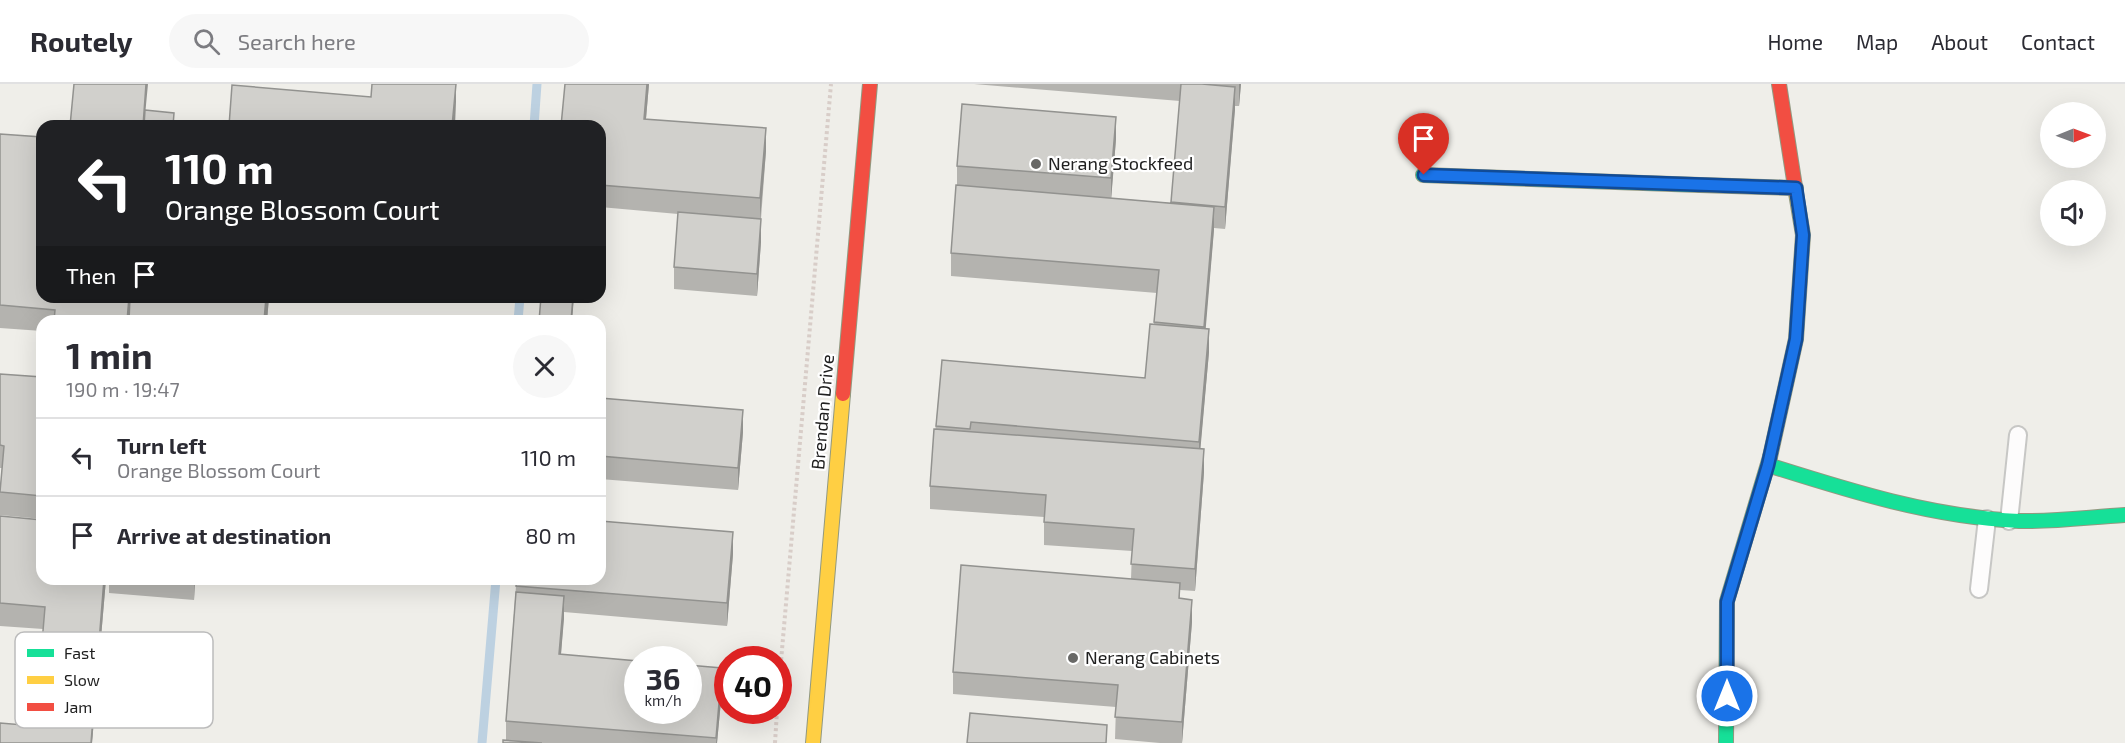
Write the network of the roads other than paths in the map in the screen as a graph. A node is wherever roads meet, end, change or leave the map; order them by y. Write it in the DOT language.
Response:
graph roads {
  1 [pos="870,84"];
  2 [pos="1779,84"];
  3 [pos="1424,175"];
  4 [pos="1796,188"];
  5 [pos="2018,435"];
  6 [pos="1768,465"];
  7 [pos="2125,515"];
  8 [pos="1988,519"];
  9 [pos="2009,521"];
  10 [pos="1978,589"];
  11 [pos="813,743"];
  12 [pos="1726,743"];
  1 -- 11 [label="street, Brendan Drive"];
  2 -- 4 [label="street"];
  3 -- 4 [label="street"];
  4 -- 6 [label="street"];
  5 -- 9 [label="lane"];
  6 -- 8 [label="street"];
  6 -- 12 [label="street"];
  7 -- 9 [label="street"];
  8 -- 9 [label="street"];
  8 -- 10 [label="lane"];
}
